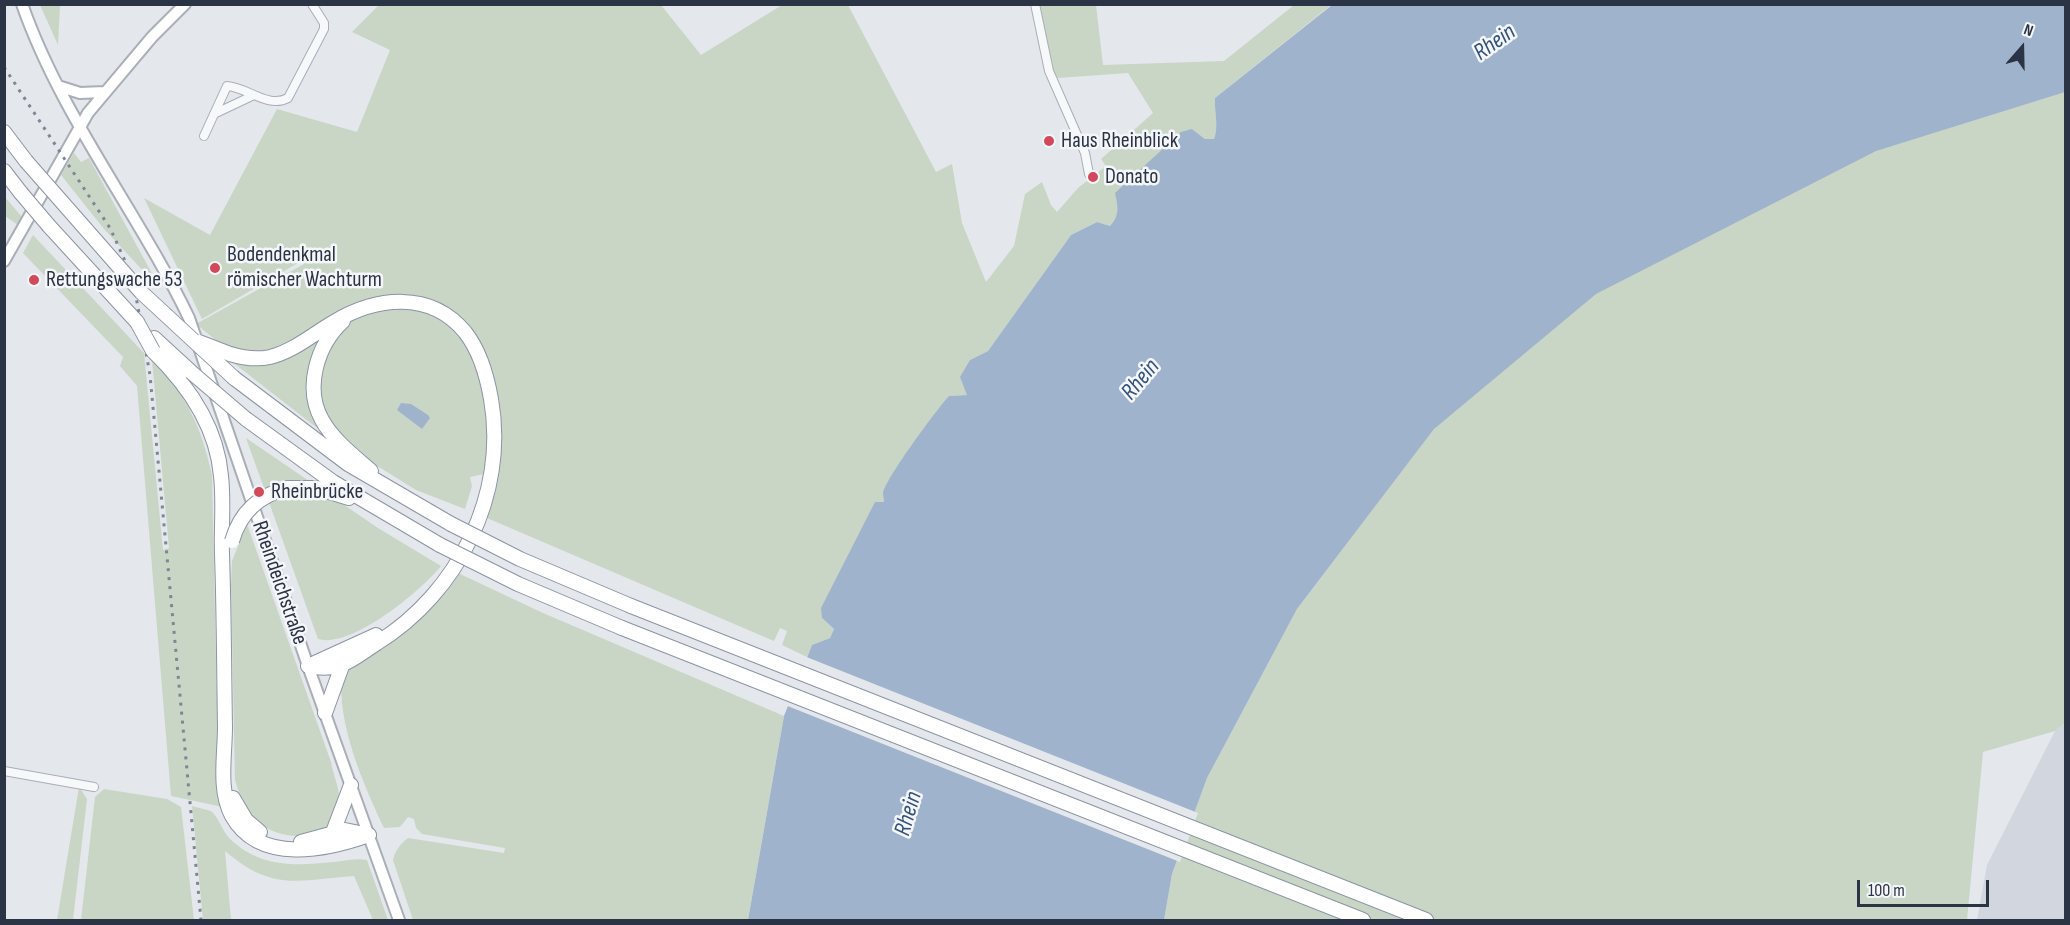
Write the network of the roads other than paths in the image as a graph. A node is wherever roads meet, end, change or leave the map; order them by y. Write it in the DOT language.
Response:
graph roads {
  1 [pos="22,4"];
  2 [pos="1035,4"];
  3 [pos="184,5"];
  4 [pos="313,5"];
  5 [pos="58,86"];
  6 [pos="104,92"];
  7 [pos="223,94"];
  8 [pos="252,96"];
  9 [pos="230,107"];
  10 [pos="214,114"];
  11 [pos="80,125"];
  12 [pos="4,132"];
  13 [pos="204,136"];
  14 [pos="4,171"];
  15 [pos="1089,174"];
  16 [pos="4,261"];
  17 [pos="351,314"];
  18 [pos="188,338"];
  19 [pos="153,345"];
  20 [pos="404,499"];
  21 [pos="368,504"];
  22 [pos="224,577"];
  23 [pos="419,608"];
  24 [pos="308,666"];
  25 [pos="342,666"];
  26 [pos="325,713"];
  27 [pos="225,767"];
  28 [pos="4,771"];
  29 [pos="351,785"];
  30 [pos="94,787"];
  31 [pos="333,832"];
  32 [pos="369,835"];
  33 [pos="399,921"];
  34 [pos="1363,921"];
  35 [pos="1425,921"];
  1 -- 5 [label="main road, Rheindeichstraße"];
  2 -- 15 [label="street"];
  3 -- 6 [label="main road"];
  4 -- 8 [label="street"];
  5 -- 6 [label="main road"];
  5 -- 11 [label="main road, Rheindeichstraße"];
  6 -- 11 [label="main road"];
  7 -- 8 [label="street"];
  7 -- 9 [label="street"];
  7 -- 10 [label="street"];
  8 -- 9 [label="street"];
  9 -- 10 [label="street"];
  10 -- 13 [label="street"];
  11 -- 16 [label="main road"];
  11 -- 24 [label="main road, Rheindeichstraße"];
  12 -- 18 [label="highway, bridge"];
  14 -- 19 [label="highway, bridge"];
  17 -- 18 [label="highway, bridge"];
  17 -- 20 [label="highway"];
  17 -- 23 [label="highway"];
  18 -- 20 [label="highway, bridge"];
  19 -- 21 [label="highway, bridge"];
  19 -- 22 [label="highway"];
  20 -- 35 [label="highway, bridge"];
  21 -- 22 [label="highway, bridge"];
  21 -- 34 [label="highway, bridge"];
  22 -- 27 [label="highway"];
  23 -- 24 [label="highway"];
  23 -- 25 [label="highway"];
  24 -- 25 [label="highway"];
  24 -- 26 [label="main road, Rheindeichstraße"];
  25 -- 26 [label="highway"];
  26 -- 29 [label="main road, Rheindeichstraße"];
  27 -- 31 [label="highway"];
  27 -- 32 [label="highway"];
  28 -- 30 [label="street"];
  29 -- 31 [label="highway"];
  29 -- 32 [label="main road, Rheindeichstraße"];
  31 -- 32 [label="highway"];
  32 -- 33 [label="main road, Rheindeichstraße"];
}
